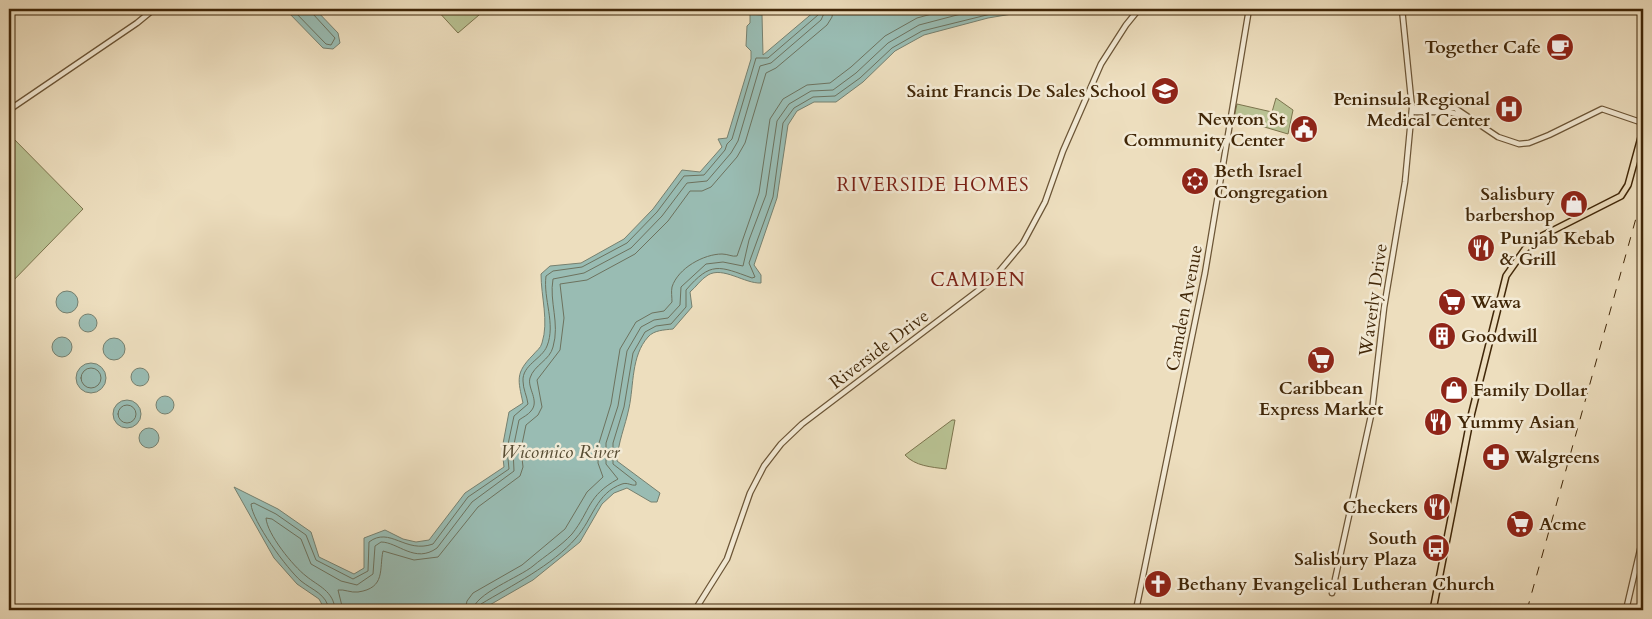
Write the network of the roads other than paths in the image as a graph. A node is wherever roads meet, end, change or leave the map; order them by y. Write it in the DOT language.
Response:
graph roads {
  1 [pos="154,9"];
  2 [pos="1139,9"];
  3 [pos="1249,9"];
  4 [pos="1402,9"];
  5 [pos="1412,108"];
  6 [pos="9,110"];
  7 [pos="1643,123"];
  8 [pos="1643,130"];
  9 [pos="1643,537"];
  10 [pos="1332,592"];
  11 [pos="695,610"];
  12 [pos="1136,610"];
  13 [pos="1433,610"];
  14 [pos="1626,610"];
  1 -- 6 [label="street"];
  2 -- 11 [label="street, Riverside Drive"];
  3 -- 12 [label="street, Camden Avenue"];
  4 -- 5 [label="street, Waverly Drive"];
  5 -- 7 [label="street"];
  5 -- 10 [label="street, Waverly Drive"];
  8 -- 13 [label="main road"];
  9 -- 14 [label="street"];
}
